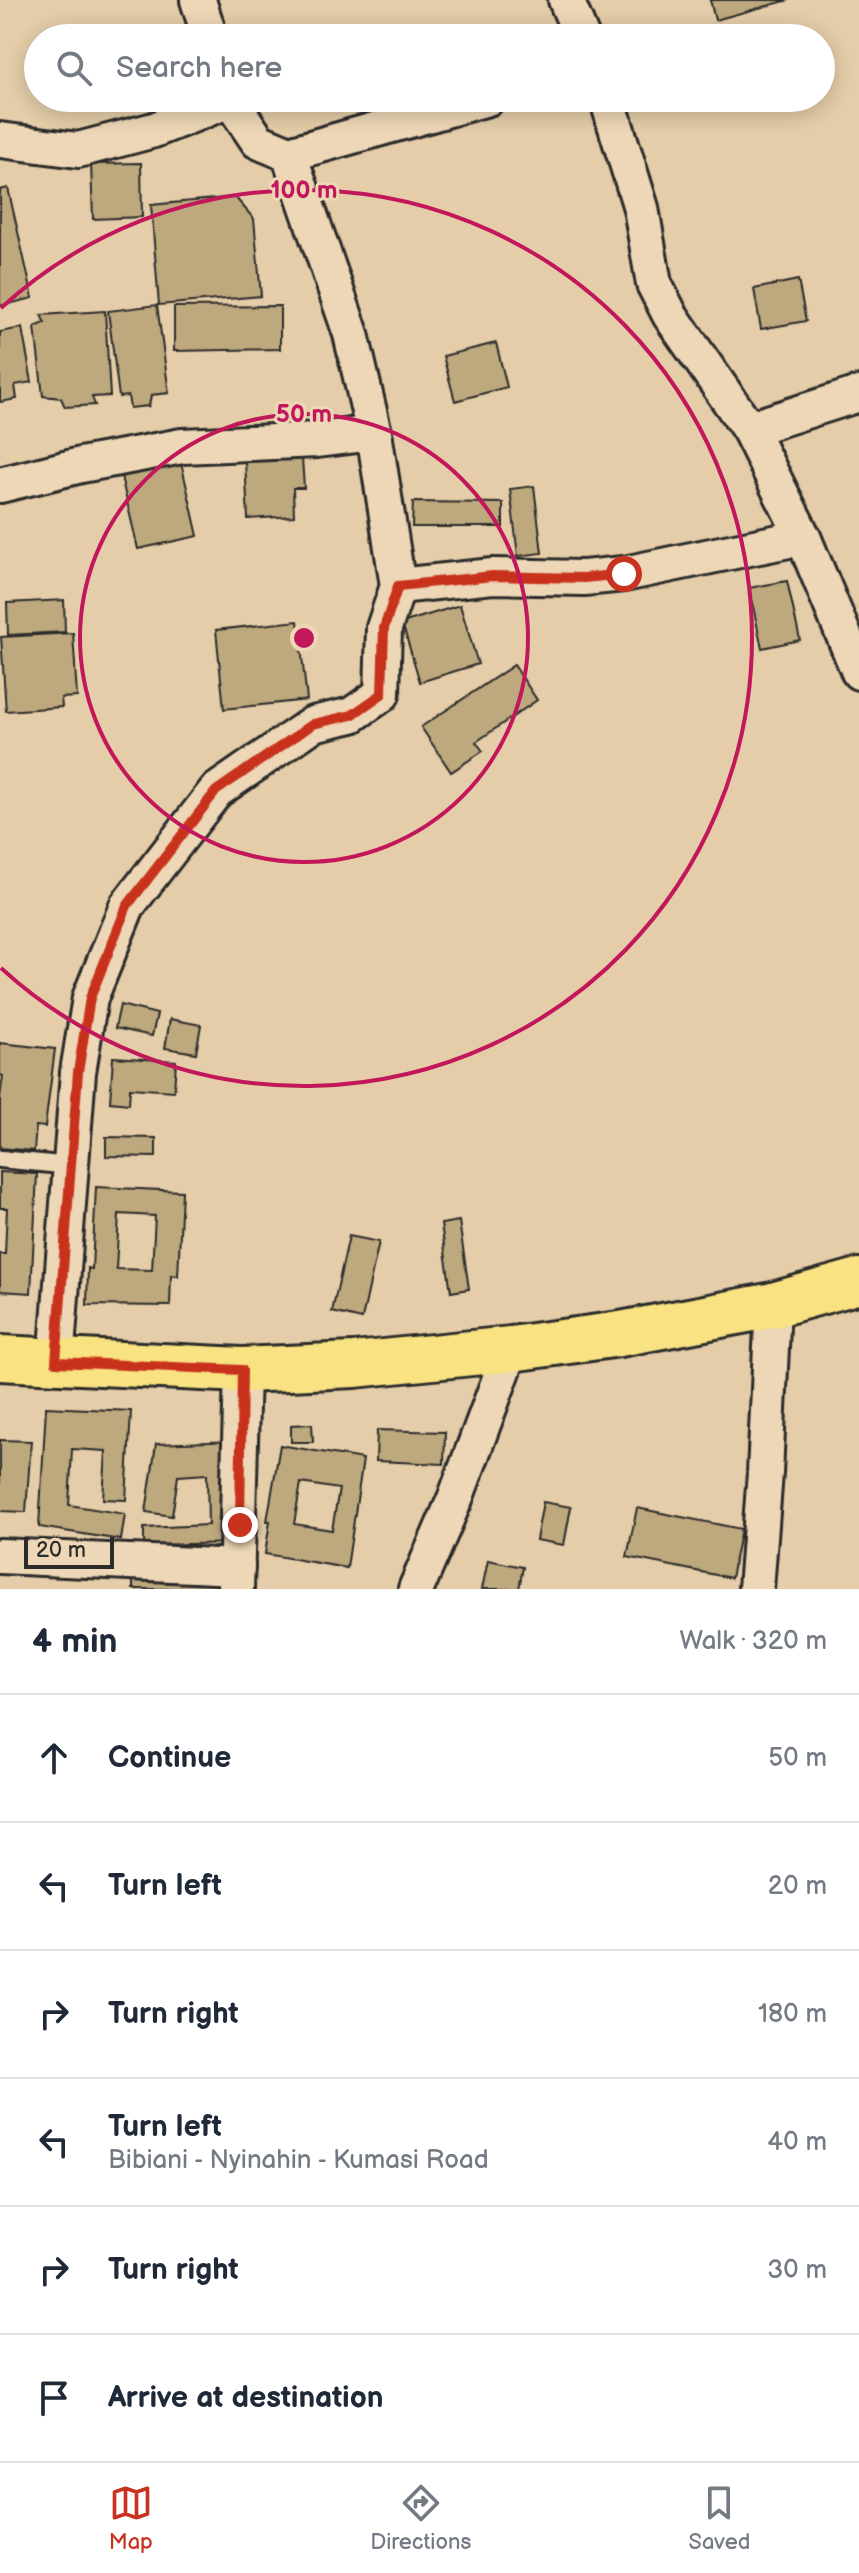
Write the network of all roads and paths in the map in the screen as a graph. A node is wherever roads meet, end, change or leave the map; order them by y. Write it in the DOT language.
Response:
graph roads {
  1 [pos="198,0"];
  2 [pos="566,0"];
  3 [pos="206,24"];
  4 [pos="576,24"];
  5 [pos="198,112"];
  6 [pos="239,112"];
  7 [pos="438,112"];
  8 [pos="611,112"];
  9 [pos="0,140"];
  10 [pos="289,154"];
  11 [pos="859,394"];
  12 [pos="749,429"];
  13 [pos="374,433"];
  14 [pos="0,485"];
  15 [pos="803,537"];
  16 [pos="398,586"];
  17 [pos="859,672"];
  18 [pos="0,1159"];
  19 [pos="71,1166"];
  20 [pos="859,1281"];
  21 [pos="773,1305"];
  22 [pos="511,1349"];
  23 [pos="0,1358"];
  24 [pos="56,1362"];
  25 [pos="242,1370"];
  26 [pos="0,1556"];
  27 [pos="237,1578"];
  28 [pos="416,1589"];
  29 [pos="756,1589"];
  1 -- 3 [label="street"];
  2 -- 4 [label="street"];
  5 -- 9 [label="street"];
  6 -- 10 [label="street"];
  7 -- 10 [label="street"];
  8 -- 12 [label="street"];
  10 -- 13 [label="street"];
  11 -- 12 [label="street"];
  12 -- 15 [label="street"];
  13 -- 14 [label="street"];
  13 -- 16 [label="street"];
  15 -- 16 [label="street"];
  15 -- 17 [label="street"];
  16 -- 19 [label="street"];
  18 -- 19 [label="lane"];
  19 -- 24 [label="street"];
  20 -- 21 [label="main road"];
  21 -- 22 [label="main road"];
  21 -- 29 [label="street"];
  22 -- 25 [label="main road"];
  22 -- 28 [label="street"];
  23 -- 24 [label="main road"];
  24 -- 25 [label="main road"];
  25 -- 27 [label="street"];
  26 -- 27 [label="street"];
}
